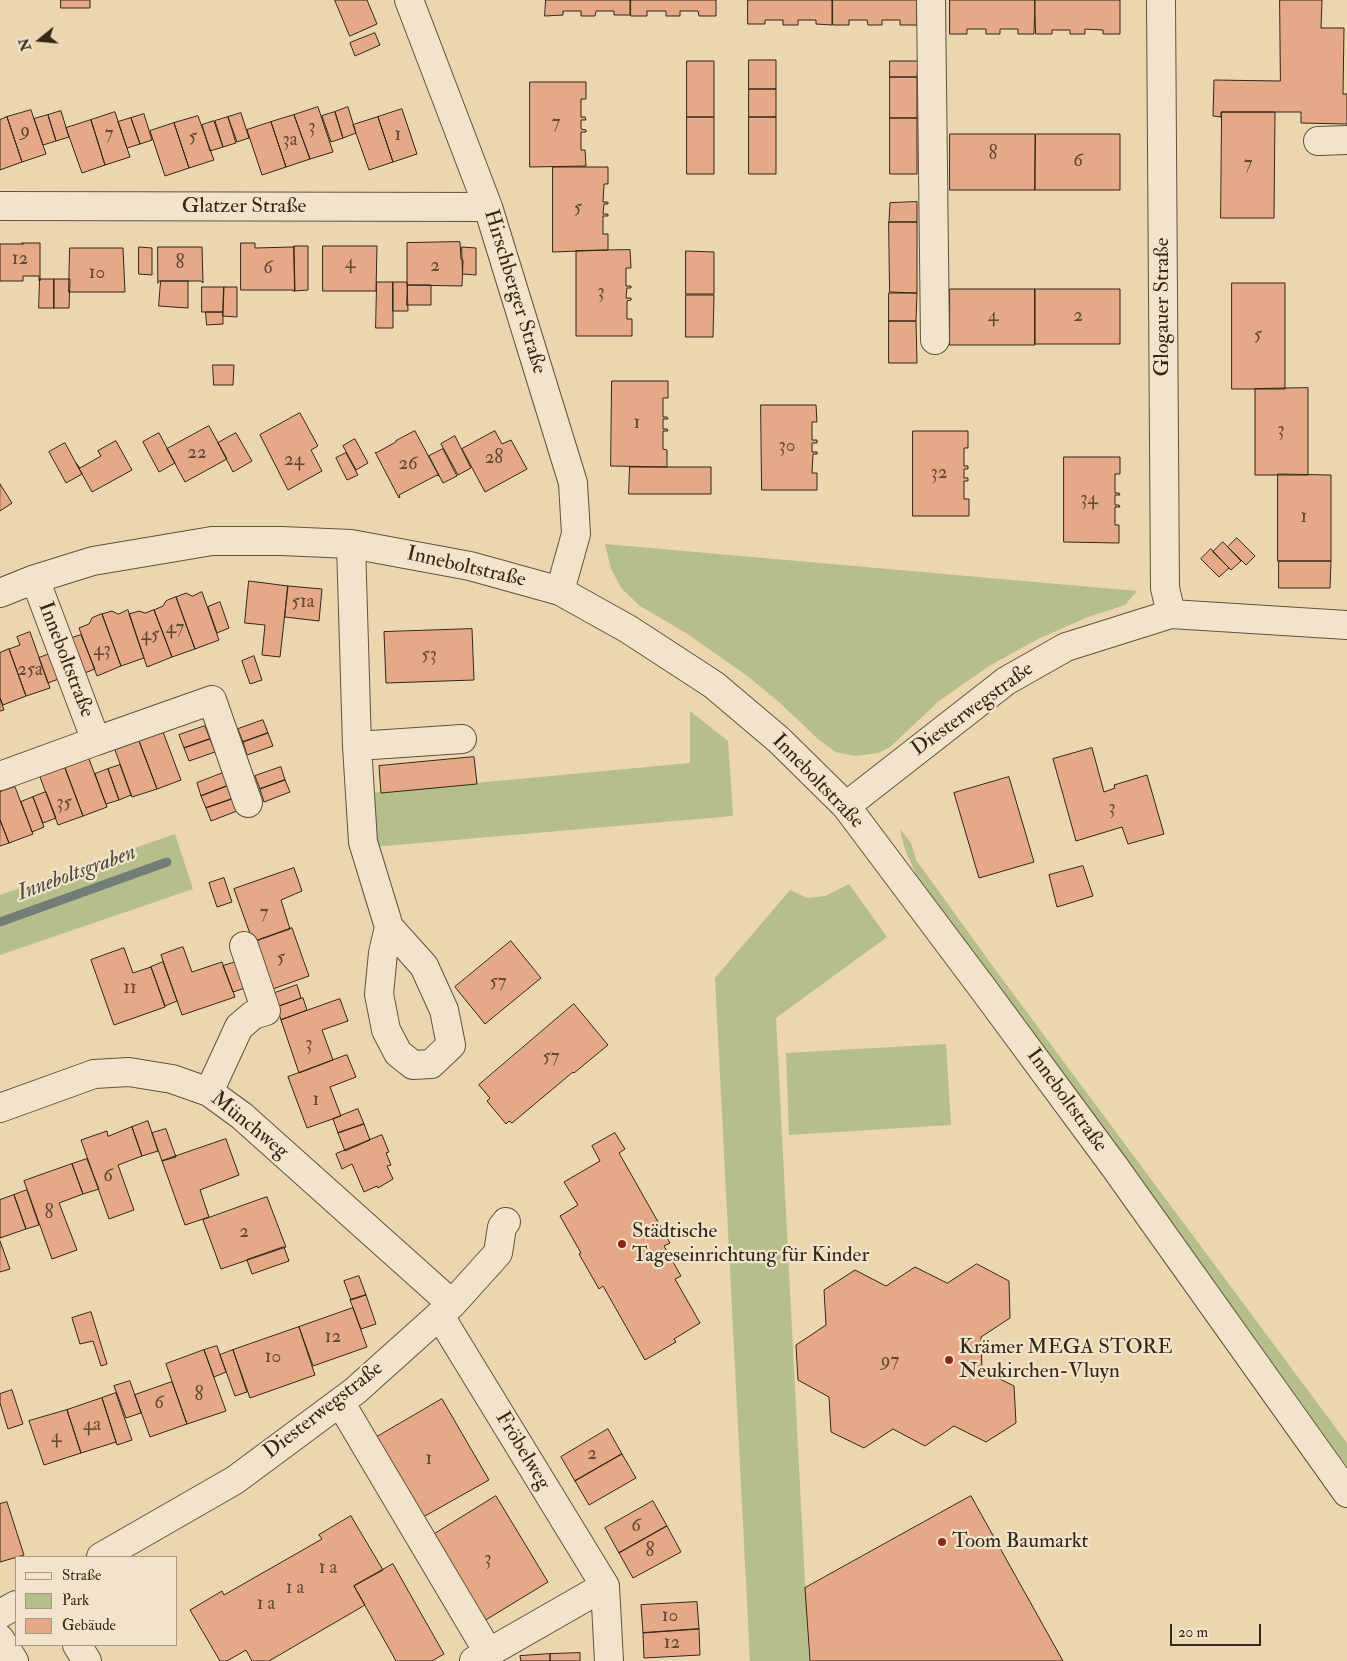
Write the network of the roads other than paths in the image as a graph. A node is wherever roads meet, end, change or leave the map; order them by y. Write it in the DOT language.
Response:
graph roads {
  1 [pos="409,0"];
  2 [pos="932,0"];
  3 [pos="1161,0"];
  4 [pos="1347,140"];
  5 [pos="1318,141"];
  6 [pos="0,206"];
  7 [pos="488,207"];
  8 [pos="935,340"];
  9 [pos="351,544"];
  10 [pos="35,579"];
  11 [pos="560,590"];
  12 [pos="0,593"];
  13 [pos="1171,614"];
  14 [pos="1347,626"];
  15 [pos="462,739"];
  16 [pos="96,741"];
  17 [pos="357,746"];
  18 [pos="0,776"];
  19 [pos="248,803"];
  20 [pos="846,806"];
  21 [pos="389,927"];
  22 [pos="244,946"];
  23 [pos="209,1092"];
  24 [pos="0,1108"];
  25 [pos="506,1222"];
  26 [pos="446,1310"];
  27 [pos="340,1402"];
  28 [pos="1347,1493"];
  29 [pos="103,1556"];
  30 [pos="605,1586"];
  31 [pos="15,1606"];
  32 [pos="0,1614"];
  33 [pos="0,1639"];
  34 [pos="79,1646"];
  35 [pos="482,1656"];
  36 [pos="14,1661"];
  37 [pos="87,1661"];
  38 [pos="609,1661"];
  1 -- 7 [label="street, Hirschberger Straße"];
  2 -- 8 [label="street"];
  3 -- 13 [label="street, Glogauer Straße"];
  4 -- 5 [label="street"];
  6 -- 7 [label="street, Glatzer Straße"];
  7 -- 11 [label="street, Hirschberger Straße"];
  9 -- 10 [label="street, Inneboltstraße"];
  9 -- 11 [label="street, Inneboltstraße"];
  9 -- 17 [label="street"];
  10 -- 12 [label="street, Inneboltstraße"];
  10 -- 16 [label="street, Inneboltstraße"];
  11 -- 20 [label="street, Inneboltstraße"];
  13 -- 14 [label="street, Diesterwegstraße"];
  13 -- 20 [label="street, Diesterwegstraße"];
  15 -- 17 [label="street"];
  16 -- 18 [label="street, Inneboltstraße"];
  16 -- 19 [label="street, Inneboltstraße"];
  17 -- 21 [label="street"];
  20 -- 28 [label="street, Inneboltstraße"];
  22 -- 23 [label="street"];
  23 -- 24 [label="street, Münchweg"];
  23 -- 26 [label="street, Münchweg"];
  25 -- 26 [label="street, Diesterwegstraße"];
  26 -- 27 [label="street, Diesterwegstraße"];
  26 -- 30 [label="street, Fröbelweg"];
  27 -- 29 [label="street, Diesterwegstraße"];
  27 -- 35 [label="street"];
  30 -- 35 [label="street"];
  30 -- 38 [label="street, Fröbelweg"];
  31 -- 32 [label="street"];
  33 -- 36 [label="street"];
  34 -- 37 [label="street"];
}
